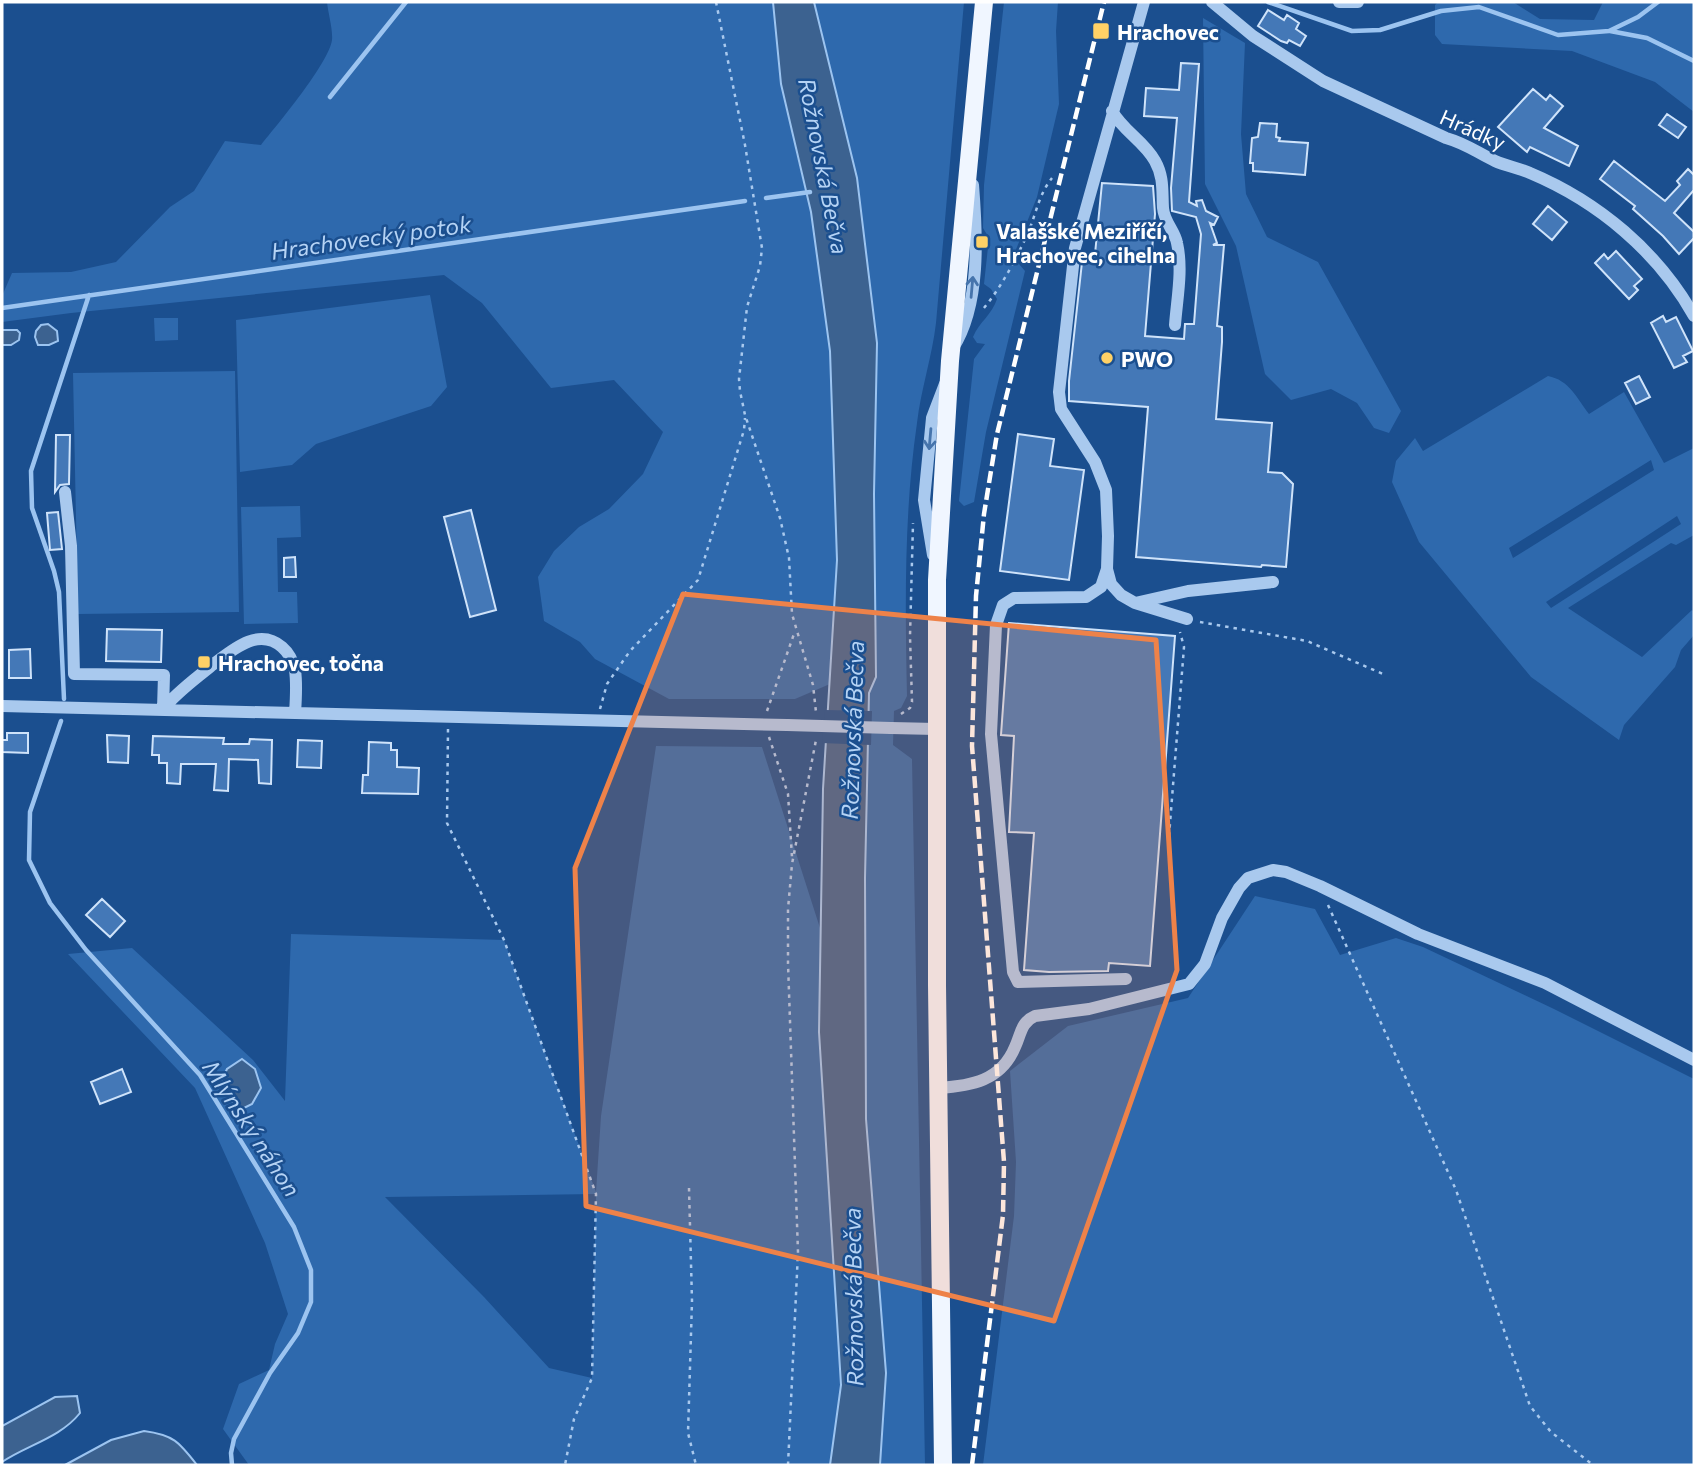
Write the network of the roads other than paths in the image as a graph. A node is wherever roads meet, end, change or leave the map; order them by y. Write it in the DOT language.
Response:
graph roads {
  1 [pos="984,2"];
  2 [pos="1144,2"];
  3 [pos="1212,2"];
  4 [pos="1339,2"];
  5 [pos="1358,2"];
  6 [pos="1112,111"];
  7 [pos="1694,316"];
  8 [pos="1175,325"];
  9 [pos="65,492"];
  10 [pos="1107,569"];
  11 [pos="1273,582"];
  12 [pos="1135,603"];
  13 [pos="1187,619"];
  14 [pos="2,706"];
  15 [pos="163,709"];
  16 [pos="295,713"];
  17 [pos="936,729"];
  18 [pos="1126,979"];
  19 [pos="1694,1060"];
  20 [pos="938,1088"];
  21 [pos="943,1465"];
  1 -- 17 [label="main road"];
  2 -- 6 [label="street"];
  3 -- 7 [label="street, Hrádky"];
  4 -- 5 [label="street"];
  6 -- 8 [label="street"];
  6 -- 10 [label="street"];
  9 -- 15 [label="street"];
  10 -- 12 [label="street"];
  10 -- 18 [label="street"];
  11 -- 12 [label="street"];
  12 -- 13 [label="street"];
  14 -- 15 [label="street"];
  15 -- 16 [label="street"];
  15 -- 16 [label="street"];
  16 -- 17 [label="street, bridge"];
  17 -- 20 [label="main road"];
  19 -- 20 [label="street"];
  20 -- 21 [label="main road"];
}
